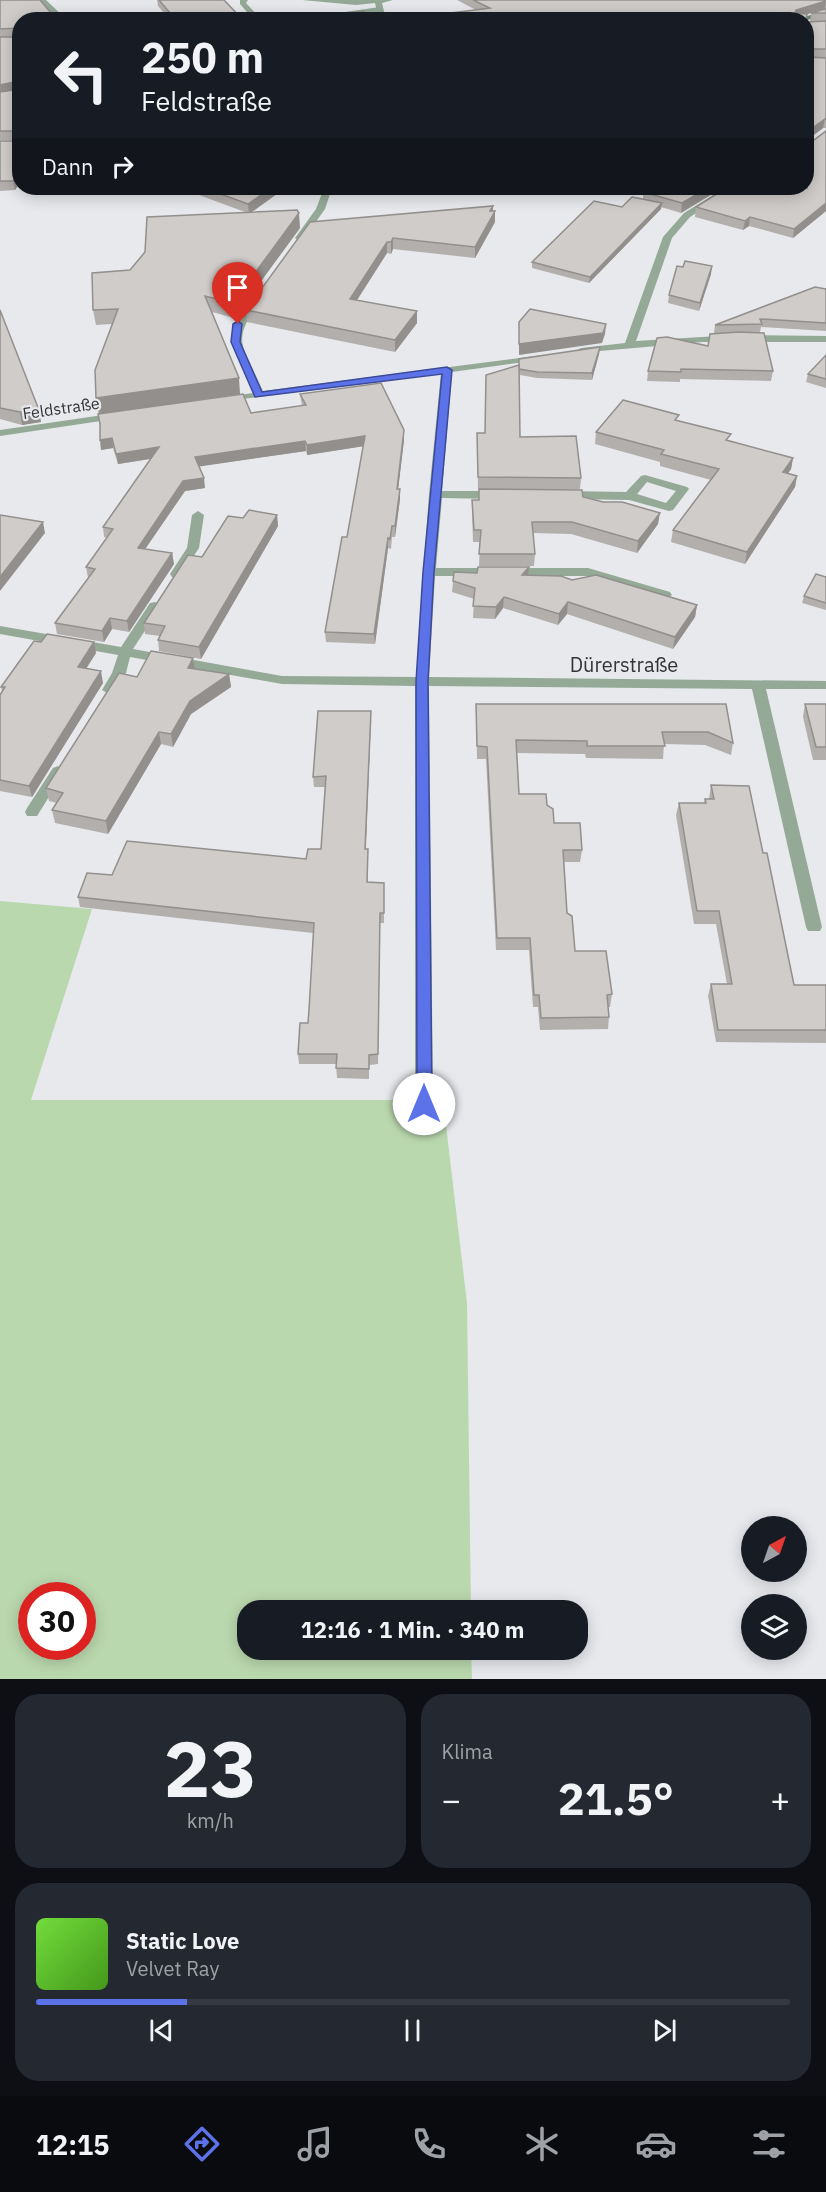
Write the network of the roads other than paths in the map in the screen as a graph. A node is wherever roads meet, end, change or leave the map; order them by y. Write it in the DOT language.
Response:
graph roads {
  1 [pos="42,0"];
  2 [pos="244,0"];
  3 [pos="306,0"];
  4 [pos="389,0"];
  5 [pos="379,3"];
  6 [pos="55,12"];
  7 [pos="251,12"];
  8 [pos="333,12"];
  9 [pos="325,195"];
  10 [pos="719,195"];
  11 [pos="295,245"];
  12 [pos="263,290"];
  13 [pos="826,339"];
  14 [pos="630,344"];
  15 [pos="573,352"];
  16 [pos="550,356"];
  17 [pos="447,370"];
  18 [pos="259,395"];
  19 [pos="213,402"];
  20 [pos="134,414"];
  21 [pos="0,434"];
  22 [pos="435,494"];
  23 [pos="515,495"];
  24 [pos="549,495"];
  25 [pos="630,496"];
  26 [pos="198,515"];
  27 [pos="429,572"];
  28 [pos="666,595"];
  29 [pos="0,630"];
  30 [pos="125,652"];
  31 [pos="422,682"];
  32 [pos="758,685"];
  33 [pos="826,685"];
  34 [pos="100,702"];
  35 [pos="63,762"];
  36 [pos="32,812"];
  37 [pos="814,927"];
  38 [pos="424,1104"];
  1 -- 6 [label="street"];
  2 -- 7 [label="street"];
  3 -- 5 [label="street"];
  4 -- 5 [label="street"];
  5 -- 8 [label="street"];
  9 -- 11 [label="street"];
  10 -- 14 [label="street"];
  12 -- 18 [label="street"];
  13 -- 14 [label="street"];
  14 -- 15 [label="street"];
  16 -- 17 [label="street"];
  17 -- 18 [label="street"];
  17 -- 22 [label="street"];
  18 -- 19 [label="street"];
  20 -- 21 [label="street, Feldstraße"];
  22 -- 23 [label="street"];
  22 -- 27 [label="street"];
  24 -- 25 [label="street"];
  26 -- 30 [label="street"];
  27 -- 28 [label="street"];
  27 -- 31 [label="street"];
  29 -- 30 [label="street, Dürerstraße"];
  30 -- 31 [label="street, Dürerstraße"];
  30 -- 34 [label="street"];
  31 -- 32 [label="street, Dürerstraße"];
  31 -- 38 [label="street"];
  32 -- 33 [label="street, Dürerstraße"];
  32 -- 37 [label="street"];
  35 -- 36 [label="street"];
}
